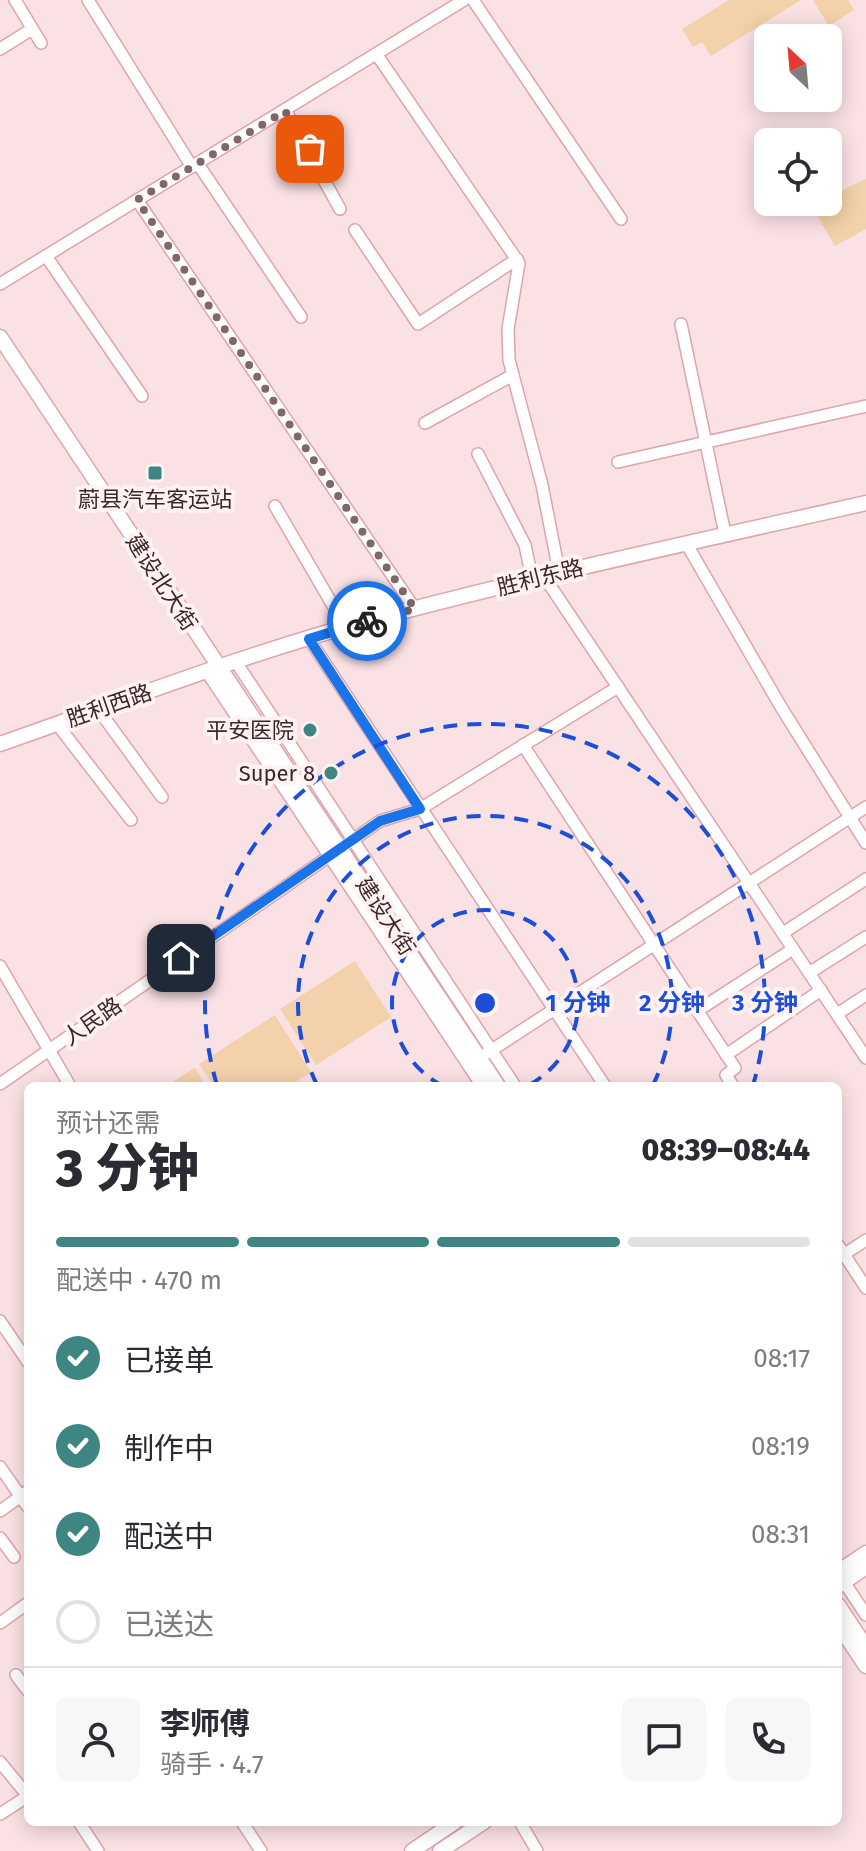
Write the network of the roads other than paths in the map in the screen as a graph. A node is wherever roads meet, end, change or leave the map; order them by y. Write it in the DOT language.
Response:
graph roads {
  1 [pos="15,0"];
  2 [pos="88,0"];
  3 [pos="464,0"];
  4 [pos="473,0"];
  5 [pos="32,29"];
  6 [pos="41,43"];
  7 [pos="0,49"];
  8 [pos="377,55"];
  9 [pos="285,111"];
  10 [pos="195,165"];
  11 [pos="137,200"];
  12 [pos="340,209"];
  13 [pos="621,219"];
  14 [pos="355,230"];
  15 [pos="46,256"];
  16 [pos="517,259"];
  17 [pos="0,284"];
  18 [pos="301,317"];
  19 [pos="681,324"];
  20 [pos="0,337"];
  21 [pos="513,375"];
  22 [pos="142,396"];
  23 [pos="866,406"];
  24 [pos="425,423"];
  25 [pos="705,442"];
  26 [pos="478,454"];
  27 [pos="618,462"];
  28 [pos="866,503"];
  29 [pos="275,506"];
  30 [pos="725,534"];
  31 [pos="686,543"];
  32 [pos="559,572"];
  33 [pos="538,577"];
  34 [pos="415,609"];
  35 [pos="346,628"];
  36 [pos="309,639"];
  37 [pos="236,662"];
  38 [pos="213,669"];
  39 [pos="618,687"];
  40 [pos="98,709"];
  41 [pos="57,724"];
  42 [pos="0,744"];
  43 [pos="523,745"];
  44 [pos="162,797"];
  45 [pos="866,807"];
  46 [pos="420,809"];
  47 [pos="850,818"];
  48 [pos="131,820"];
  49 [pos="866,843"];
  50 [pos="341,847"];
  51 [pos="866,879"];
  52 [pos="749,884"];
  53 [pos="783,933"];
  54 [pos="866,937"];
  55 [pos="654,945"];
  56 [pos="793,949"];
  57 [pos="0,966"];
  58 [pos="809,973"];
  59 [pos="821,990"];
  60 [pos="866,995"];
  61 [pos="554,1009"];
  62 [pos="697,1011"];
  63 [pos="837,1014"];
  64 [pos="48,1051"];
  65 [pos="726,1055"];
  66 [pos="865,1056"];
  67 [pos="480,1057"];
  68 [pos="67,1082"];
  69 [pos="483,1082"];
  70 [pos="496,1082"];
  71 [pos="510,1082"];
  72 [pos="602,1082"];
  73 [pos="730,1082"];
  74 [pos="0,1084"];
  75 [pos="866,1240"];
  76 [pos="842,1252"];
  77 [pos="842,1256"];
  78 [pos="866,1288"];
  79 [pos="0,1321"];
  80 [pos="24,1356"];
  81 [pos="0,1467"];
  82 [pos="24,1494"];
  83 [pos="0,1511"];
  84 [pos="0,1538"];
  85 [pos="866,1553"];
  86 [pos="14,1557"];
  87 [pos="866,1567"];
  88 [pos="842,1576"];
  89 [pos="842,1577"];
  90 [pos="842,1581"];
  91 [pos="24,1606"];
  92 [pos="842,1611"];
  93 [pos="866,1615"];
  94 [pos="0,1623"];
  95 [pos="842,1630"];
  96 [pos="866,1647"];
  97 [pos="866,1666"];
  98 [pos="16,1675"];
  99 [pos="24,1686"];
  100 [pos="0,1762"];
  101 [pos="24,1791"];
  102 [pos="24,1799"];
  103 [pos="0,1814"];
  104 [pos="82,1826"];
  105 [pos="245,1826"];
  106 [pos="449,1826"];
  107 [pos="478,1826"];
  108 [pos="522,1826"];
  109 [pos="98,1851"];
  110 [pos="261,1851"];
  111 [pos="412,1851"];
  112 [pos="440,1851"];
  113 [pos="537,1851"];
  1 -- 5 [label="street"];
  2 -- 10 [label="street"];
  3 -- 8 [label="street"];
  4 -- 13 [label="street"];
  5 -- 6 [label="street"];
  5 -- 7 [label="street"];
  8 -- 9 [label="street"];
  8 -- 16 [label="street"];
  9 -- 10 [label="street"];
  9 -- 12 [label="street"];
  10 -- 11 [label="street"];
  10 -- 18 [label="street"];
  11 -- 15 [label="street"];
  11 -- 34 [label="street"];
  14 -- 16 [label="street"];
  15 -- 17 [label="street"];
  15 -- 22 [label="street"];
  16 -- 21 [label="street"];
  19 -- 25 [label="street"];
  20 -- 38 [label="main road, 建设北大街"];
  21 -- 24 [label="street"];
  21 -- 32 [label="street"];
  23 -- 25 [label="street"];
  25 -- 27 [label="street"];
  25 -- 30 [label="street"];
  26 -- 33 [label="street"];
  28 -- 30 [label="main road, 胜利东路"];
  29 -- 35 [label="street"];
  30 -- 31 [label="main road, 胜利东路"];
  31 -- 32 [label="main road, 胜利东路"];
  31 -- 47 [label="street"];
  32 -- 33 [label="main road, 胜利东路"];
  33 -- 34 [label="main road, 胜利东路"];
  33 -- 39 [label="street"];
  34 -- 35 [label="main road, 胜利东路"];
  35 -- 36 [label="main road, 胜利东路"];
  36 -- 37 [label="main road, 胜利东路"];
  36 -- 46 [label="street"];
  37 -- 38 [label="main road, 胜利东路"];
  37 -- 50 [label="street"];
  38 -- 40 [label="main road, 胜利西路"];
  38 -- 50 [label="main road, 建设大街"];
  39 -- 43 [label="street, 人民路"];
  39 -- 52 [label="street"];
  40 -- 41 [label="main road, 胜利西路"];
  40 -- 44 [label="street"];
  41 -- 42 [label="main road, 胜利西路"];
  41 -- 48 [label="street"];
  43 -- 46 [label="street, 人民路"];
  43 -- 55 [label="street"];
  45 -- 47 [label="street"];
  46 -- 50 [label="street, 人民路"];
  46 -- 61 [label="street"];
  47 -- 49 [label="street"];
  47 -- 52 [label="street"];
  50 -- 64 [label="street, 人民路"];
  50 -- 67 [label="main road, 建设大街"];
  50 -- 67 [label="street"];
  51 -- 53 [label="street"];
  52 -- 53 [label="street"];
  52 -- 55 [label="street"];
  53 -- 56 [label="street"];
  54 -- 58 [label="street"];
  55 -- 61 [label="street"];
  55 -- 62 [label="street"];
  56 -- 58 [label="street"];
  56 -- 62 [label="street"];
  57 -- 64 [label="street"];
  58 -- 59 [label="street"];
  59 -- 63 [label="street"];
  59 -- 65 [label="street"];
  60 -- 63 [label="street"];
  61 -- 67 [label="street"];
  61 -- 72 [label="street"];
  62 -- 65 [label="street"];
  63 -- 66 [label="street"];
  64 -- 68 [label="street"];
  64 -- 74 [label="street, 人民路"];
  65 -- 73 [label="street"];
  67 -- 69 [label="main road, 建设大街"];
  67 -- 70 [label="main road, 建设大街"];
  67 -- 71 [label="street"];
  75 -- 76 [label="street"];
  77 -- 78 [label="street"];
  79 -- 80 [label="street"];
  81 -- 82 [label="street"];
  82 -- 83 [label="street"];
  84 -- 86 [label="street"];
  85 -- 88 [label="main road"];
  87 -- 89 [label="main road"];
  90 -- 93 [label="street"];
  91 -- 94 [label="street"];
  92 -- 96 [label="main road"];
  95 -- 97 [label="main road"];
  98 -- 99 [label="street"];
  100 -- 101 [label="street"];
  102 -- 103 [label="street"];
  104 -- 109 [label="street"];
  105 -- 110 [label="street"];
  106 -- 111 [label="main road"];
  107 -- 112 [label="main road"];
  108 -- 113 [label="street"];
}
